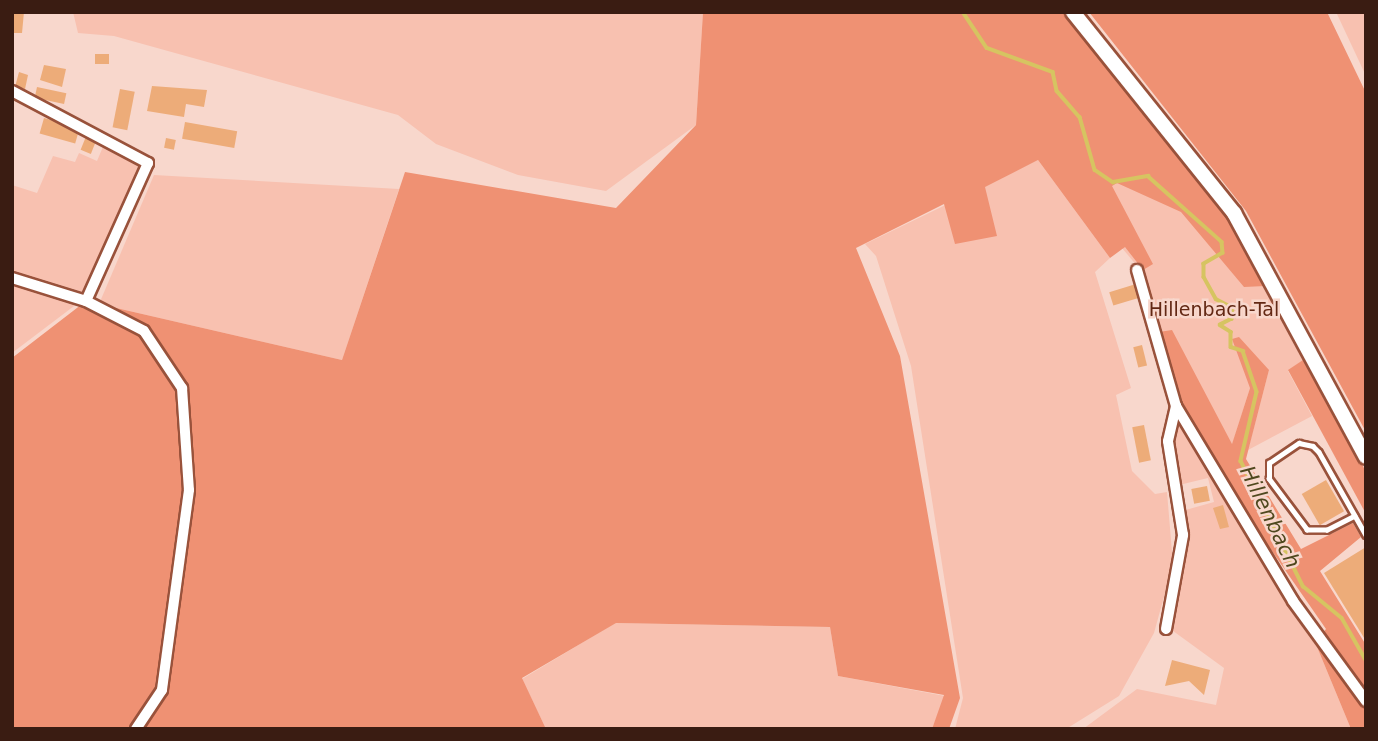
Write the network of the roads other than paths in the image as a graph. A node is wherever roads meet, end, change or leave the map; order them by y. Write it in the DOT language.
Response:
graph roads {
  1 [pos="1073,12"];
  2 [pos="12,91"];
  3 [pos="1137,270"];
  4 [pos="12,278"];
  5 [pos="86,301"];
  6 [pos="1176,407"];
  7 [pos="1366,457"];
  8 [pos="1355,516"];
  9 [pos="1366,535"];
  10 [pos="1166,629"];
  11 [pos="1366,701"];
  12 [pos="136,729"];
  1 -- 7 [label="main road"];
  2 -- 5 [label="street"];
  3 -- 6 [label="street"];
  4 -- 5 [label="street"];
  5 -- 12 [label="street"];
  6 -- 10 [label="street"];
  6 -- 11 [label="street"];
  8 -- 8 [label="lane"];
  8 -- 9 [label="lane"];
}
